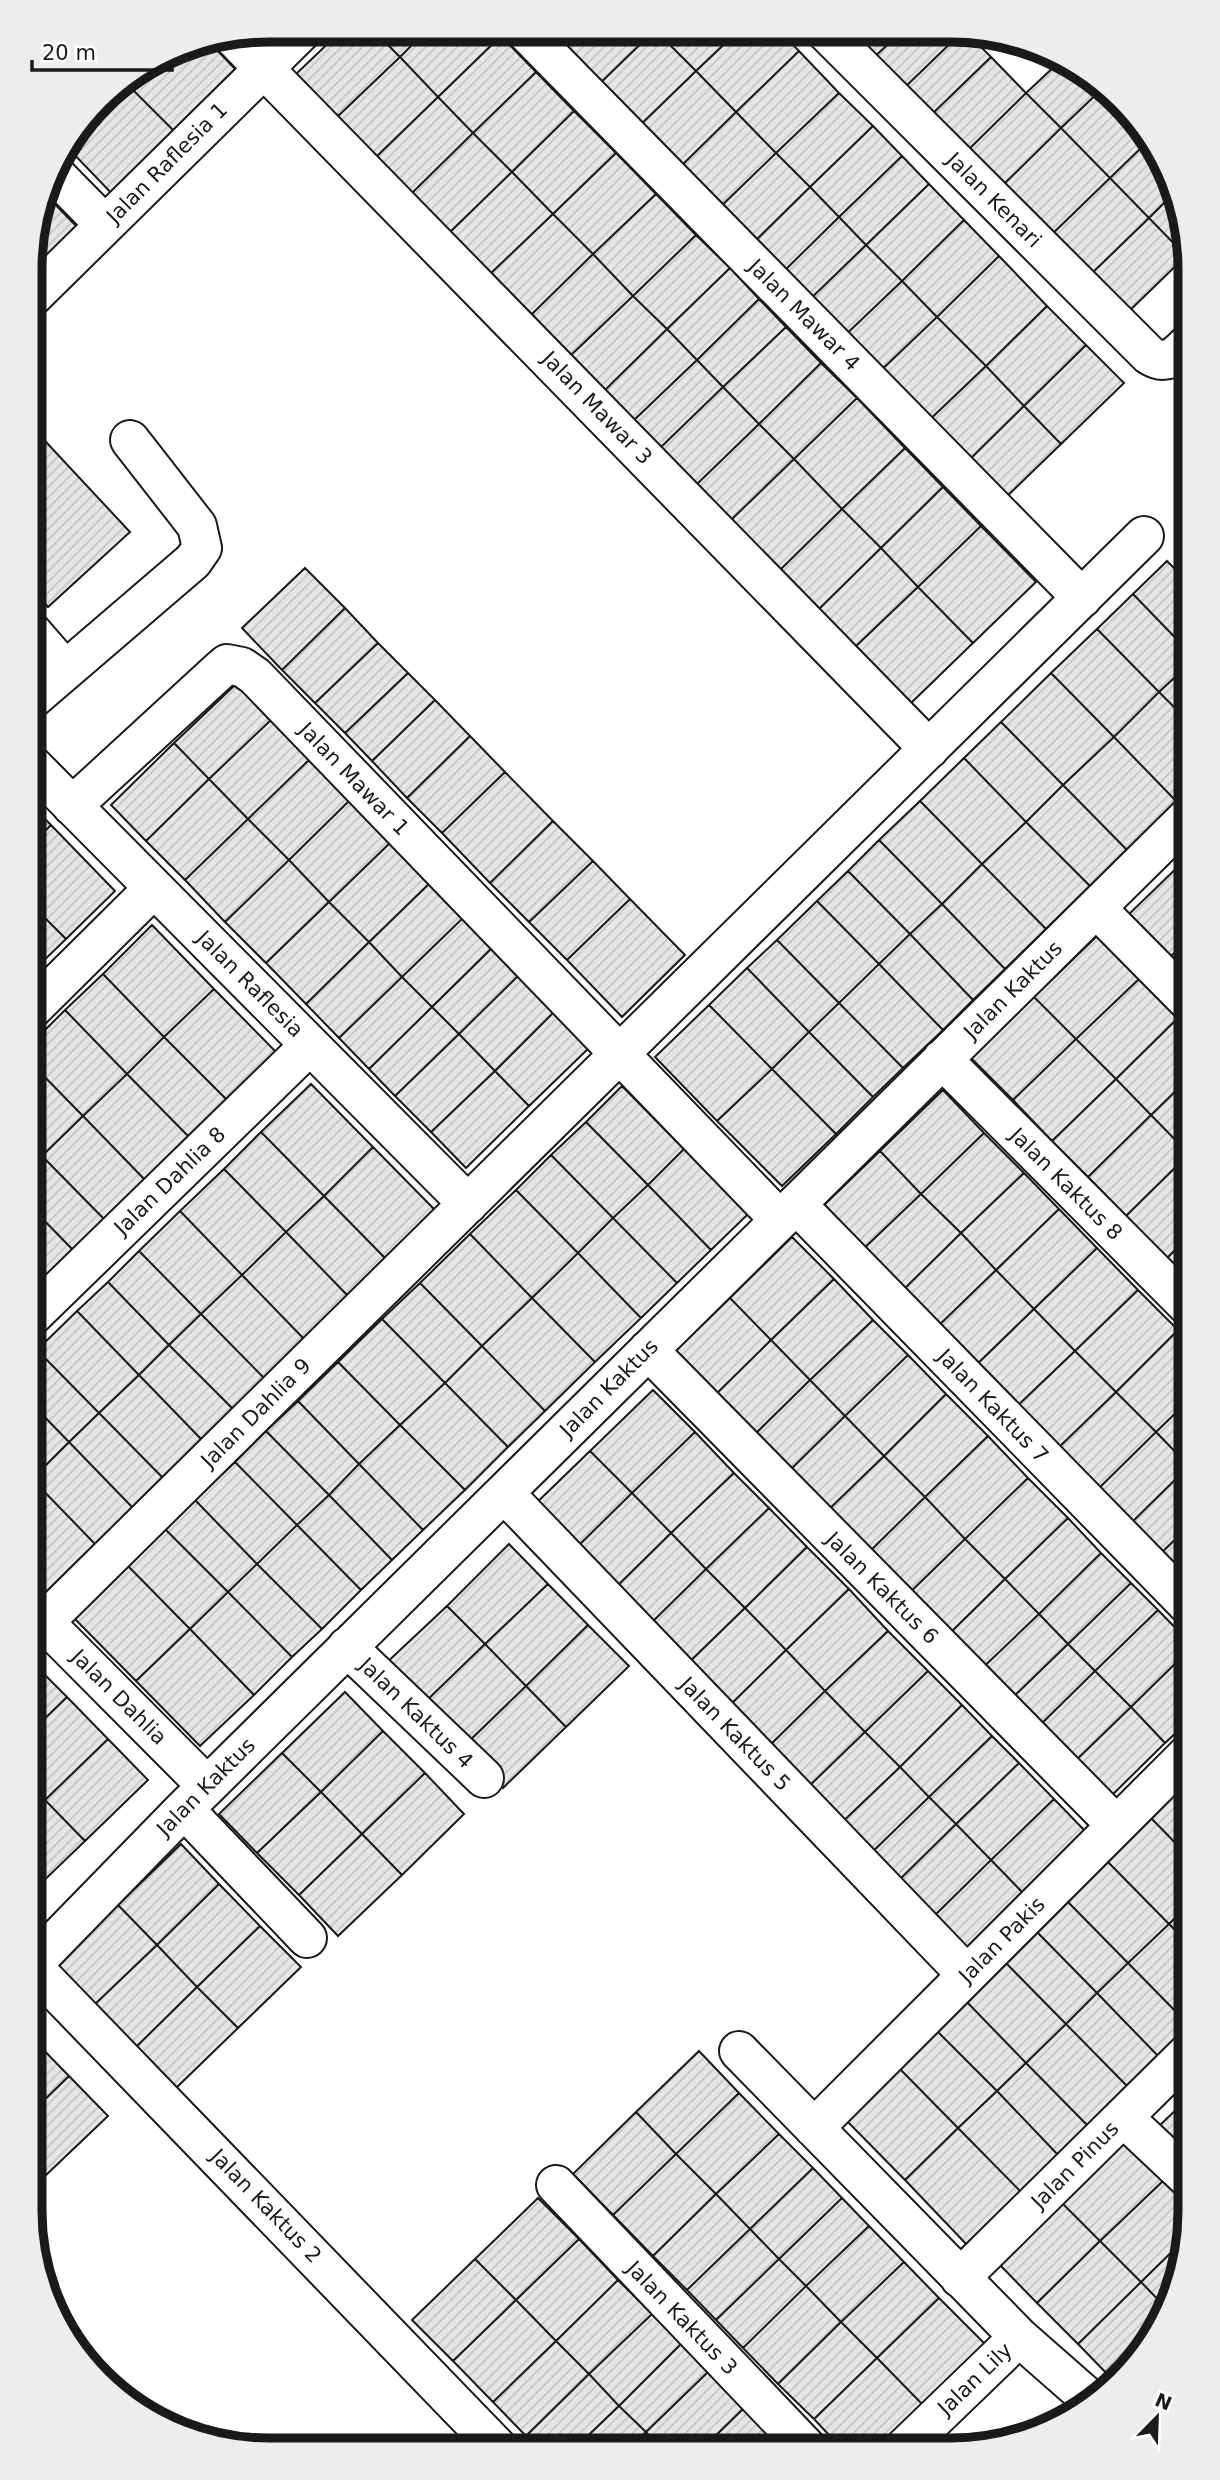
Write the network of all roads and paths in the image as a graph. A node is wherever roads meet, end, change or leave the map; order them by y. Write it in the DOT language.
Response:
graph roads {
  1 [pos="291,42"];
  2 [pos="536,42"];
  3 [pos="836,42"];
  4 [pos="240,44"];
  5 [pos="264,68"];
  6 [pos="61,179"];
  7 [pos="105,225"];
  8 [pos="42,287"];
  9 [pos="1177,351"];
  10 [pos="130,440"];
  11 [pos="1144,536"];
  12 [pos="1082,598"];
  13 [pos="42,644"];
  14 [pos="65,670"];
  15 [pos="42,690"];
  16 [pos="929,749"];
  17 [pos="42,775"];
  18 [pos="72,806"];
  19 [pos="1178,827"];
  20 [pos="154,888"];
  21 [pos="1096,908"];
  22 [pos="1178,991"];
  23 [pos="42,999"];
  24 [pos="310,1045"];
  25 [pos="620,1054"];
  26 [pos="942,1059"];
  27 [pos="468,1204"];
  28 [pos="788,1212"];
  29 [pos="1178,1296"];
  30 [pos="42,1306"];
  31 [pos="648,1350"];
  32 [pos="504,1493"];
  33 [pos="1178,1595"];
  34 [pos="42,1610"];
  35 [pos="42,1621"];
  36 [pos="347,1647"];
  37 [pos="1178,1764"];
  38 [pos="484,1778"];
  39 [pos="195,1798"];
  40 [pos="1116,1825"];
  41 [pos="307,1938"];
  42 [pos="42,1953"];
  43 [pos="967,1975"];
  44 [pos="42,1977"];
  45 [pos="739,2051"];
  46 [pos="1178,2063"];
  47 [pos="1123,2117"];
  48 [pos="814,2128"];
  49 [pos="1178,2169"];
  50 [pos="556,2185"];
  51 [pos="960,2278"];
  52 [pos="1018,2337"];
  53 [pos="1084,2394"];
  54 [pos="488,2438"];
  55 [pos="798,2438"];
  56 [pos="914,2438"];
  1 -- 5 [label="street, Jalan Raflesia 1"];
  2 -- 12 [label="street, Jalan Mawar 4"];
  3 -- 9 [label="street, Jalan Kenari"];
  4 -- 5 [label="street, Jalan Mawar 3"];
  5 -- 7 [label="street, Jalan Raflesia 1"];
  5 -- 16 [label="street, Jalan Mawar 3"];
  6 -- 7 [label="street"];
  7 -- 8 [label="street, Jalan Raflesia 1"];
  10 -- 14 [label="street"];
  11 -- 12 [label="street, Jalan Dahlia 9"];
  12 -- 16 [label="street, Jalan Dahlia 9"];
  13 -- 14 [label="street"];
  14 -- 15 [label="street"];
  16 -- 25 [label="street, Jalan Dahlia 9"];
  17 -- 18 [label="street, Jalan Raflesia"];
  18 -- 20 [label="street, Jalan Raflesia"];
  18 -- 25 [label="street, Jalan Mawar 1"];
  19 -- 21 [label="street, Jalan Kaktus"];
  20 -- 23 [label="street"];
  20 -- 24 [label="street, Jalan Raflesia"];
  21 -- 22 [label="street"];
  21 -- 26 [label="street, Jalan Kaktus"];
  24 -- 27 [label="street, Jalan Raflesia"];
  24 -- 30 [label="street, Jalan Dahlia 8"];
  25 -- 27 [label="street, Jalan Dahlia 9"];
  25 -- 28 [label="street, Jalan Kaktus 7"];
  26 -- 28 [label="street, Jalan Kaktus"];
  26 -- 29 [label="street, Jalan Kaktus 8"];
  27 -- 34 [label="street, Jalan Dahlia 9"];
  28 -- 31 [label="street, Jalan Kaktus"];
  28 -- 33 [label="street, Jalan Kaktus 7"];
  31 -- 32 [label="street, Jalan Kaktus"];
  31 -- 40 [label="street, Jalan Kaktus 6"];
  32 -- 36 [label="street, Jalan Kaktus"];
  32 -- 43 [label="street, Jalan Kaktus 5"];
  35 -- 39 [label="street, Jalan Dahlia"];
  36 -- 38 [label="street, Jalan Kaktus 4"];
  36 -- 39 [label="street, Jalan Kaktus"];
  37 -- 40 [label="street, Jalan Pakis"];
  39 -- 41 [label="street"];
  39 -- 42 [label="street, Jalan Kaktus"];
  40 -- 43 [label="street, Jalan Pakis"];
  43 -- 48 [label="street, Jalan Pakis"];
  44 -- 54 [label="street, Jalan Kaktus 2"];
  45 -- 48 [label="street"];
  46 -- 47 [label="street, Jalan Pinus"];
  47 -- 49 [label="street"];
  47 -- 51 [label="street, Jalan Pinus"];
  48 -- 51 [label="street"];
  50 -- 55 [label="street, Jalan Kaktus 3"];
  51 -- 52 [label="street"];
  52 -- 53 [label="street"];
  52 -- 56 [label="street, Jalan Lily"];
}
